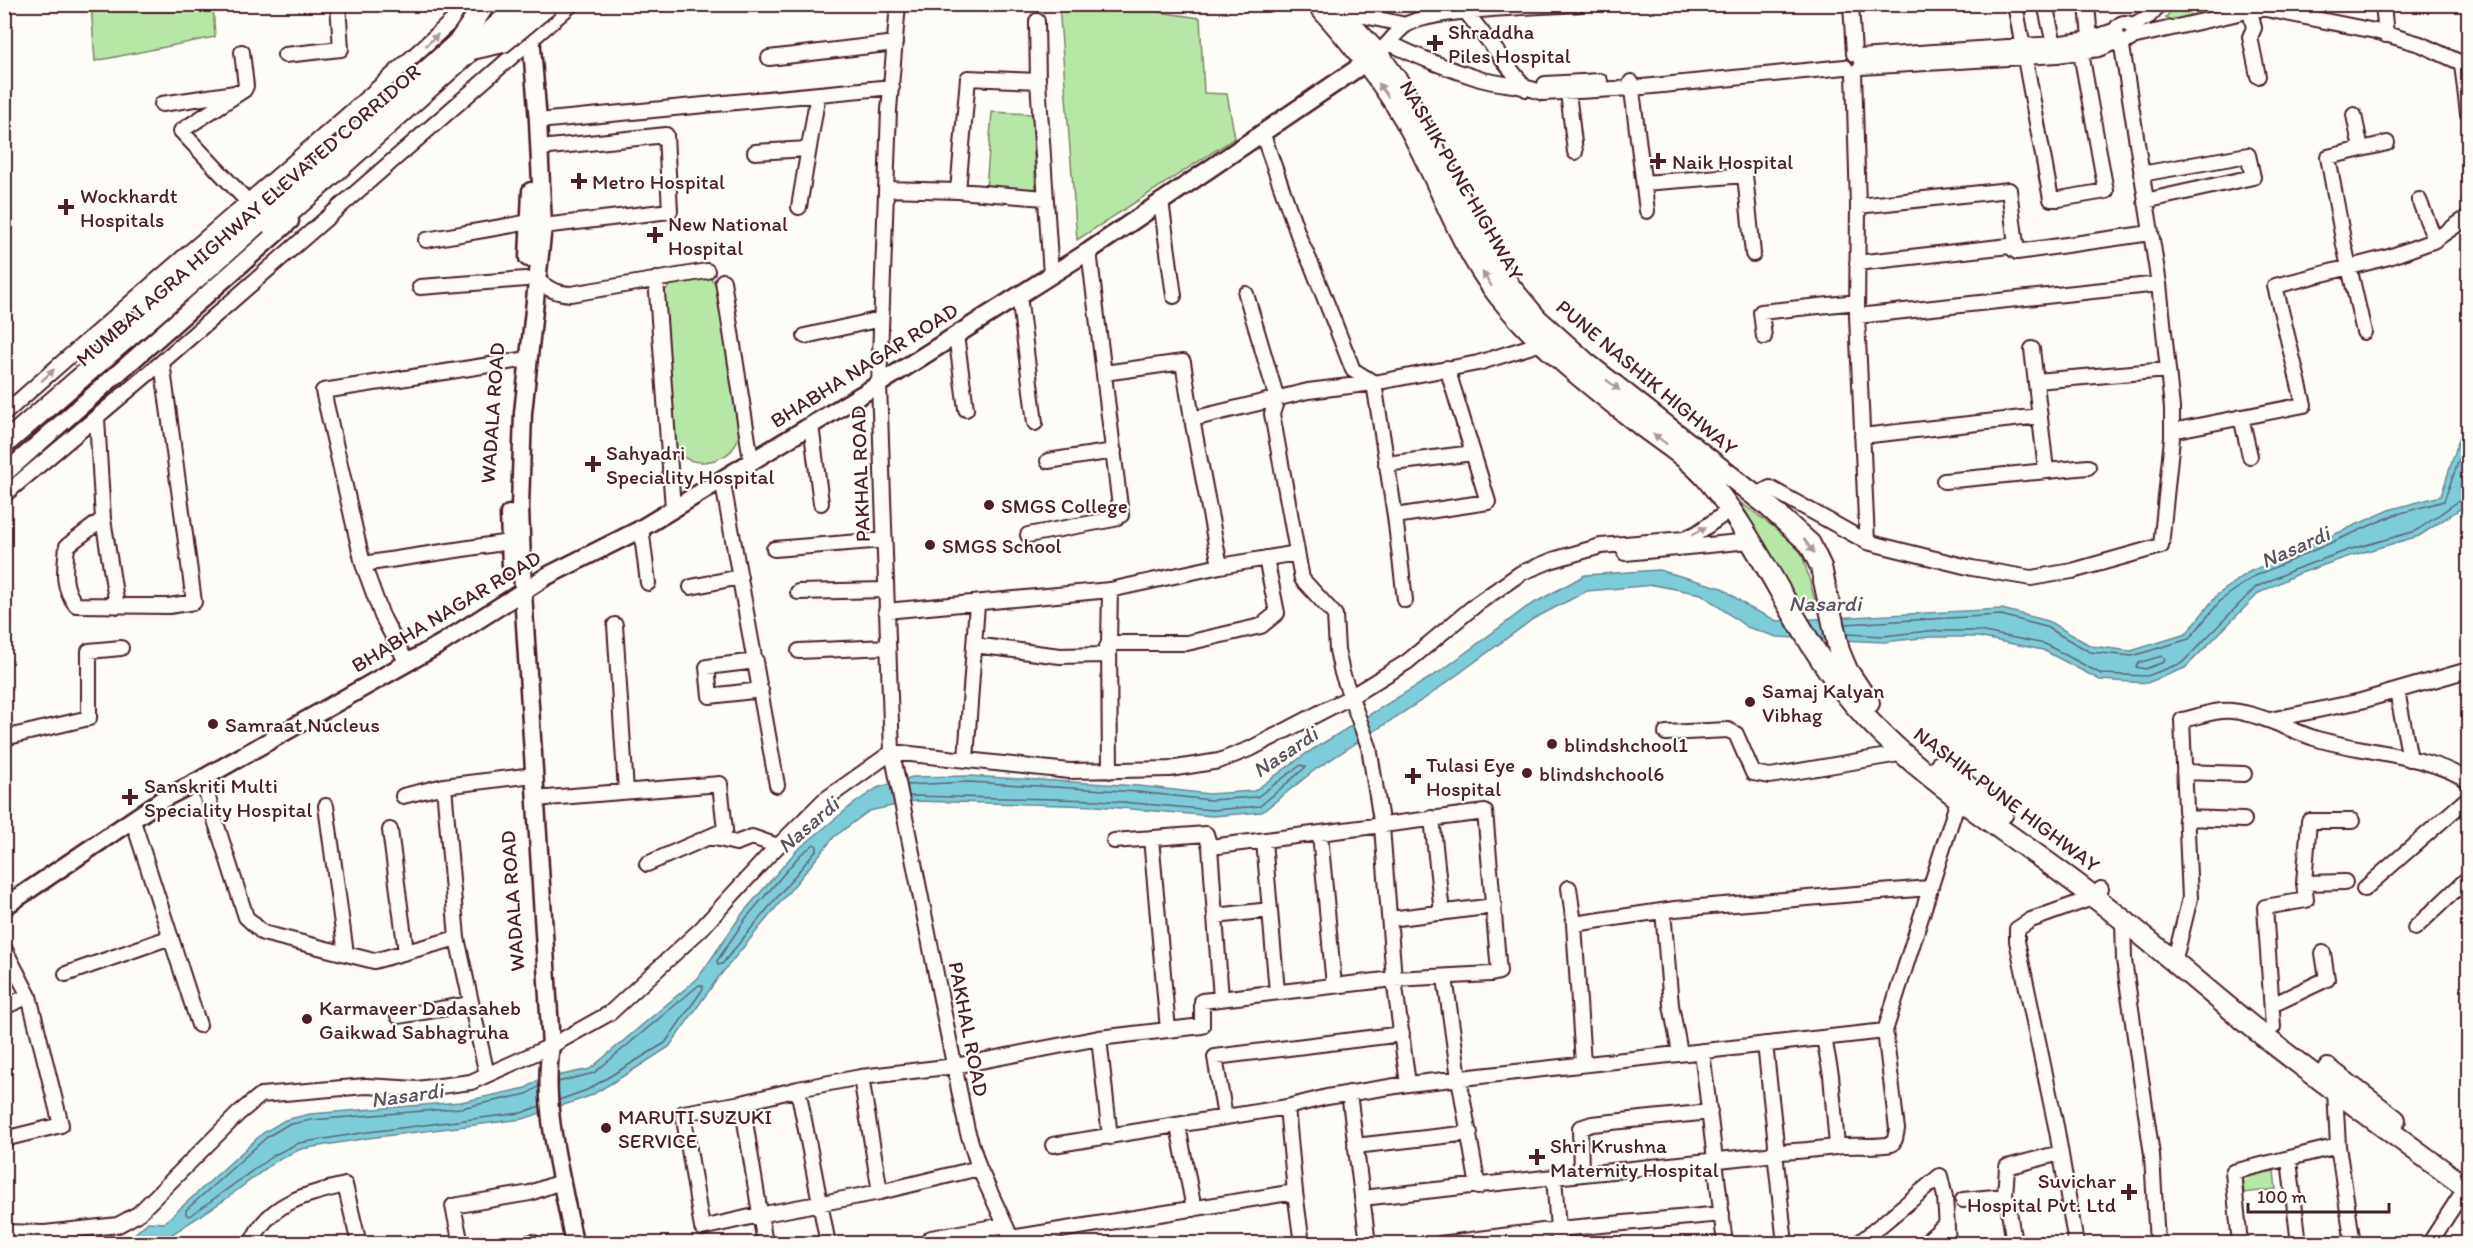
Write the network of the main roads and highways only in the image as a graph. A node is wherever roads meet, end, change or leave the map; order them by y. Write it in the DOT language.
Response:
graph roads {
  1 [pos="485,4"];
  2 [pos="490,4"];
  3 [pos="501,4"];
  4 [pos="549,4"];
  5 [pos="1317,4"];
  6 [pos="1334,7"];
  7 [pos="525,8"];
  8 [pos="467,44"];
  9 [pos="526,44"];
  10 [pos="1377,53"];
  11 [pos="536,224"];
  12 [pos="1550,340"];
  13 [pos="523,360"];
  14 [pos="4,434"];
  15 [pos="4,444"];
  16 [pos="4,460"];
  17 [pos="4,474"];
  18 [pos="518,595"];
  19 [pos="1831,605"];
  20 [pos="530,775"];
  21 [pos="1961,790"];
  22 [pos="2098,893"];
  23 [pos="4,907"];
  24 [pos="548,1052"];
  25 [pos="2468,1183"];
  26 [pos="574,1244"];
  1 -- 8 [label="highway, bridge"];
  2 -- 14 [label="main road"];
  3 -- 8 [label="highway, MUMBAI AGRA HIGHWAY ELEVATED CORRIDOR, bridge"];
  4 -- 8 [label="highway, bridge"];
  5 -- 10 [label="highway, NASHIK PUNE HIGHWAY"];
  6 -- 10 [label="highway"];
  7 -- 8 [label="highway, MUMBAI AGRA HIGHWAY ELEVATED CORRIDOR, bridge"];
  7 -- 9 [label="main road"];
  7 -- 17 [label="main road"];
  8 -- 15 [label="highway, MUMBAI AGRA HIGHWAY ELEVATED CORRIDOR"];
  8 -- 16 [label="highway, MUMBAI AGRA HIGHWAY ELEVATED CORRIDOR"];
  9 -- 11 [label="main road, WADALA ROAD"];
  9 -- 11 [label="main road, WADALA ROAD"];
  10 -- 12 [label="highway, NASHIK PUNE HIGHWAY"];
  10 -- 18 [label="main road, BHABHA NAGAR ROAD"];
  11 -- 13 [label="main road, WADALA ROAD"];
  12 -- 19 [label="highway, PUNE NASHIK HIGHWAY, one-way"];
  21 -- 12 [label="highway, NASHIK PUNE HIGHWAY, one-way"];
  13 -- 18 [label="main road, WADALA ROAD"];
  13 -- 18 [label="main road, WADALA ROAD"];
  18 -- 20 [label="main road, WADALA ROAD"];
  18 -- 23 [label="main road, BHABHA NAGAR ROAD"];
  19 -- 21 [label="highway, NASHIK PUNE HIGHWAY"];
  20 -- 24 [label="main road, WADALA ROAD"];
  20 -- 24 [label="main road, WADALA ROAD"];
  21 -- 22 [label="highway, NASHIK PUNE HIGHWAY"];
  22 -- 25 [label="highway, NASHIK PUNE HIGHWAY"];
  22 -- 25 [label="highway, NASHIK PUNE HIGHWAY"];
  24 -- 26 [label="main road"];
}
